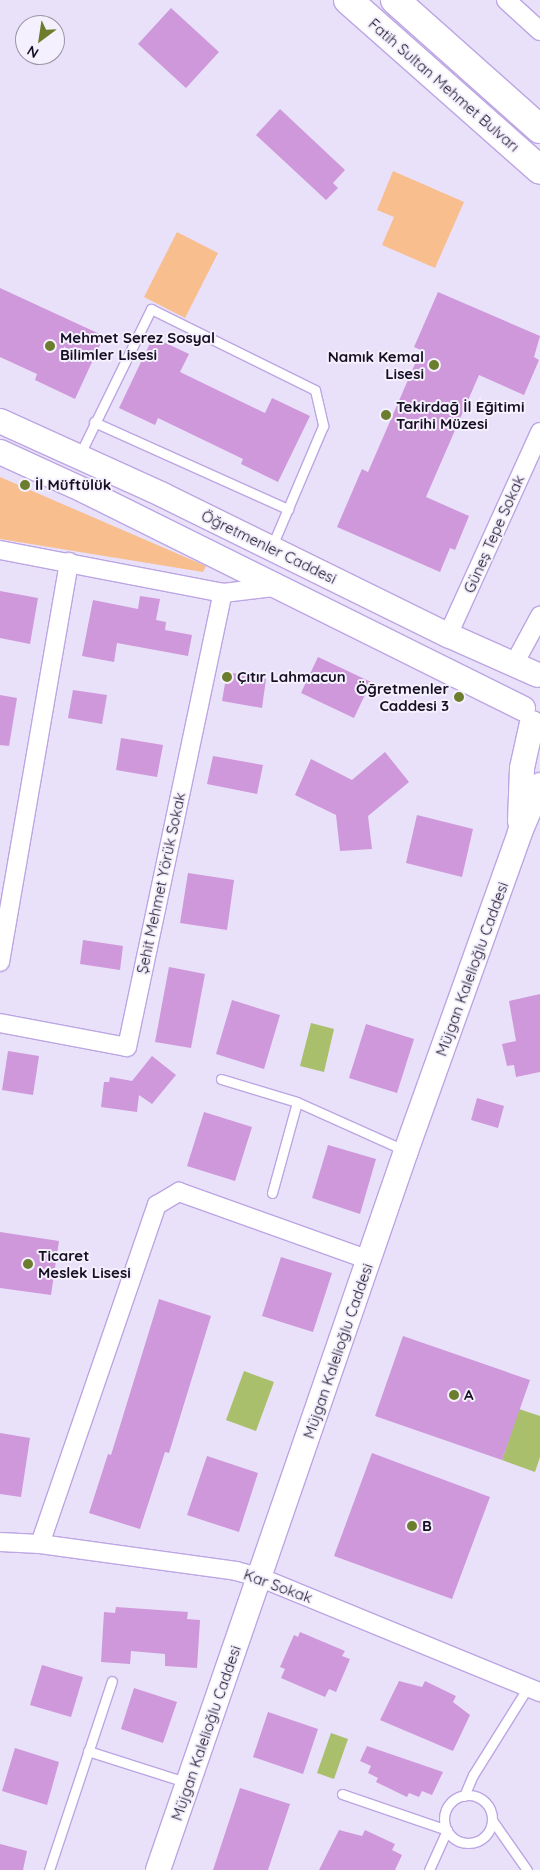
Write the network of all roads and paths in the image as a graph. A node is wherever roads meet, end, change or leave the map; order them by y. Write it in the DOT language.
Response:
graph roads {
  1 [pos="348,0"];
  2 [pos="395,0"];
  3 [pos="506,0"];
  4 [pos="540,31"];
  5 [pos="540,129"];
  6 [pos="540,170"];
  7 [pos="0,421"];
  8 [pos="94,422"];
  9 [pos="540,432"];
  10 [pos="0,452"];
  11 [pos="79,457"];
  12 [pos="288,509"];
  13 [pos="271,548"];
  14 [pos="0,550"];
  15 [pos="69,562"];
  16 [pos="274,587"];
  17 [pos="222,593"];
  18 [pos="540,616"];
  19 [pos="448,635"];
  20 [pos="514,664"];
  21 [pos="539,674"];
  22 [pos="532,720"];
  23 [pos="540,786"];
  24 [pos="520,832"];
  25 [pos="0,962"];
  26 [pos="0,1023"];
  27 [pos="221,1079"];
  28 [pos="297,1102"];
  29 [pos="406,1152"];
  30 [pos="272,1193"];
  31 [pos="369,1260"];
  32 [pos="0,1542"];
  33 [pos="40,1544"];
  34 [pos="259,1577"];
  35 [pos="112,1681"];
  36 [pos="534,1690"];
  37 [pos="88,1751"];
  38 [pos="189,1784"];
  39 [pos="342,1794"];
  40 [pos="464,1796"];
  41 [pos="492,1820"];
  42 [pos="447,1830"];
  43 [pos="49,1870"];
  44 [pos="158,1870"];
  45 [pos="429,1870"];
  46 [pos="527,1870"];
  1 -- 6 [label="main road, Fatih Sultan Mehmet Bulvarı"];
  2 -- 5 [label="main road, Fatih Sultan Mehmet Bulvarı"];
  3 -- 4 [label="street"];
  7 -- 11 [label="street, Öğretmenler Caddesi"];
  8 -- 11 [label="lane"];
  8 -- 12 [label="lane"];
  8 -- 12 [label="lane"];
  9 -- 19 [label="street, Güneş Tepe Sokak"];
  10 -- 16 [label="street"];
  11 -- 13 [label="street, Öğretmenler Caddesi"];
  12 -- 13 [label="lane"];
  13 -- 19 [label="street, Öğretmenler Caddesi"];
  14 -- 15 [label="street"];
  15 -- 17 [label="street"];
  15 -- 25 [label="street"];
  16 -- 17 [label="street"];
  16 -- 22 [label="street"];
  17 -- 26 [label="street, Şehit Mehmet Yörük Sokak"];
  18 -- 20 [label="street"];
  19 -- 20 [label="street, Öğretmenler Caddesi"];
  20 -- 21 [label="street, Öğretmenler Caddesi"];
  21 -- 22 [label="street, Müjgan Kalelioğlu Caddesi"];
  22 -- 24 [label="street, Müjgan Kalelioğlu Caddesi"];
  23 -- 24 [label="street, Müjgan Kalelioğlu Caddesi"];
  24 -- 29 [label="street, Müjgan Kalelioğlu Caddesi"];
  27 -- 28 [label="lane"];
  28 -- 29 [label="lane"];
  28 -- 30 [label="lane"];
  29 -- 31 [label="street, Müjgan Kalelioğlu Caddesi"];
  31 -- 33 [label="street"];
  31 -- 34 [label="street, Müjgan Kalelioğlu Caddesi"];
  32 -- 33 [label="street, Kar Sokak"];
  33 -- 34 [label="street, Kar Sokak"];
  34 -- 36 [label="street, Kar Sokak"];
  34 -- 38 [label="street, Müjgan Kalelioğlu Caddesi"];
  35 -- 37 [label="lane"];
  36 -- 40 [label="lane"];
  37 -- 38 [label="lane"];
  37 -- 43 [label="lane"];
  38 -- 44 [label="street, Müjgan Kalelioğlu Caddesi"];
  39 -- 42 [label="lane"];
  40 -- 41 [label="lane"];
  40 -- 42 [label="lane"];
  41 -- 42 [label="lane"];
  41 -- 46 [label="lane"];
  42 -- 45 [label="lane"];
}
